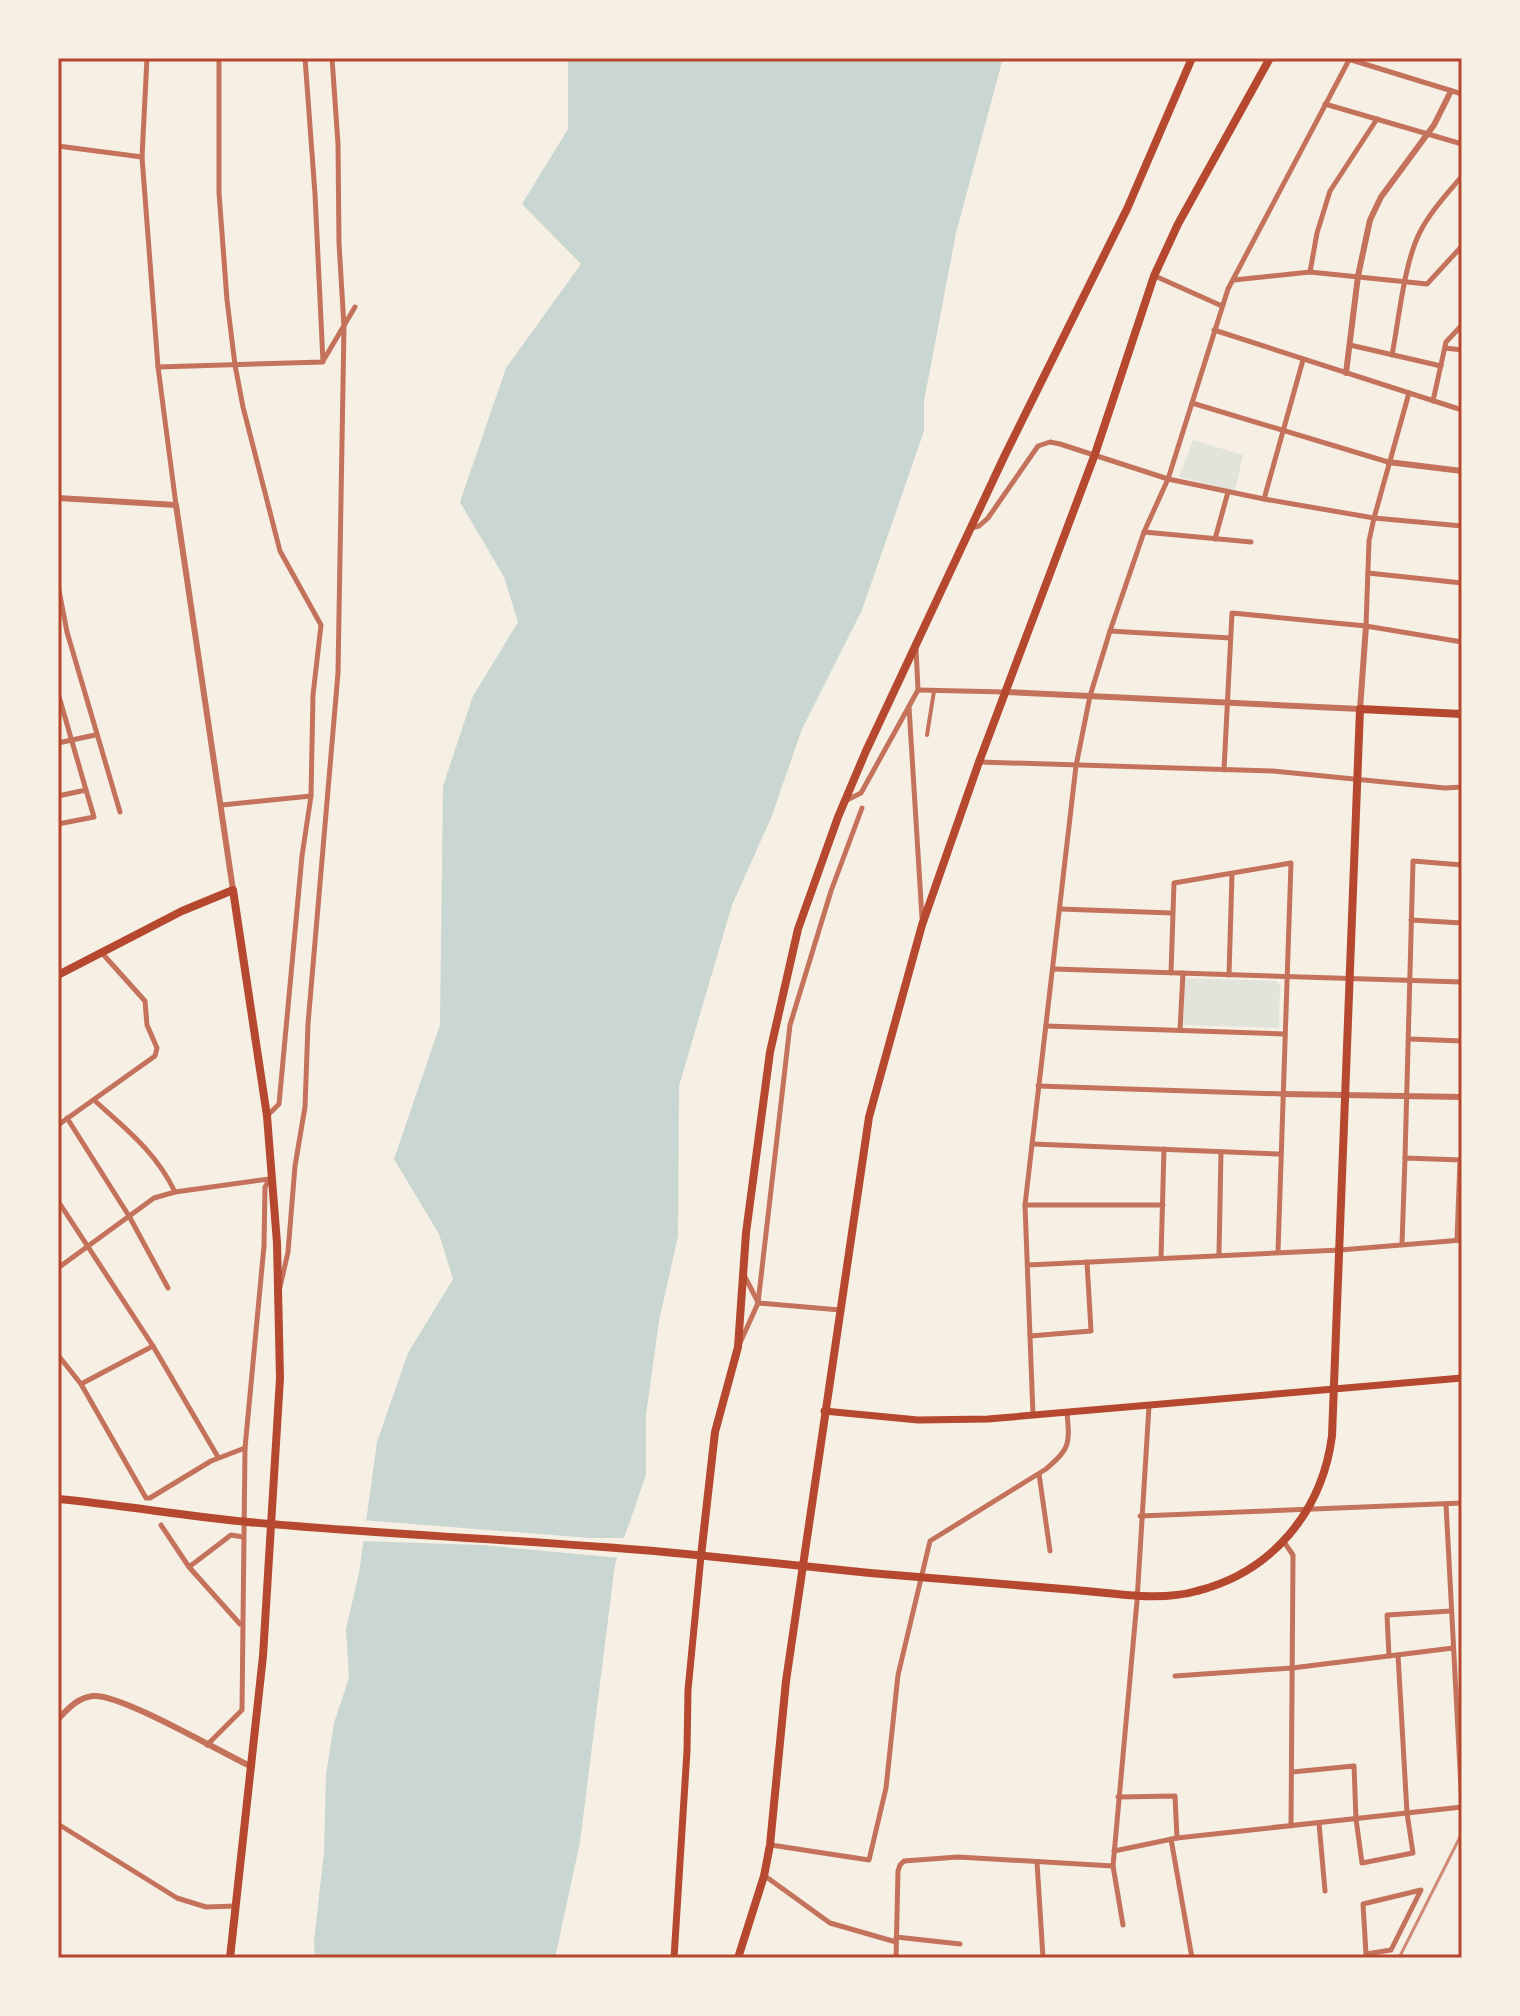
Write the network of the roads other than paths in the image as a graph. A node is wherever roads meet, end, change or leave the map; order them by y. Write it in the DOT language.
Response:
graph roads {
  1 [pos="147,58"];
  2 [pos="219,58"];
  3 [pos="305,58"];
  4 [pos="332,58"];
  5 [pos="1192,58"];
  6 [pos="1270,58"];
  7 [pos="1347,59"];
  8 [pos="1451,91"];
  9 [pos="1462,94"];
  10 [pos="1325,104"];
  11 [pos="1377,119"];
  12 [pos="1428,134"];
  13 [pos="1462,144"];
  14 [pos="58,148"];
  15 [pos="142,157"];
  16 [pos="1462,176"];
  17 [pos="1462,246"];
  18 [pos="1310,272"];
  19 [pos="1154,276"];
  20 [pos="1358,276"];
  21 [pos="1233,280"];
  22 [pos="1407,282"];
  23 [pos="1222,306"];
  24 [pos="355,307"];
  25 [pos="1462,325"];
  26 [pos="344,327"];
  27 [pos="1214,330"];
  28 [pos="1350,345"];
  29 [pos="1445,348"];
  30 [pos="1462,350"];
  31 [pos="1392,355"];
  32 [pos="1303,360"];
  33 [pos="323,362"];
  34 [pos="235,365"];
  35 [pos="1441,366"];
  36 [pos="158,367"];
  37 [pos="1346,373"];
  38 [pos="1409,393"];
  39 [pos="1433,401"];
  40 [pos="1192,403"];
  41 [pos="1462,410"];
  42 [pos="1283,430"];
  43 [pos="1095,454"];
  44 [pos="1388,462"];
  45 [pos="1462,471"];
  46 [pos="1168,479"];
  47 [pos="1228,492"];
  48 [pos="58,498"];
  49 [pos="1264,499"];
  50 [pos="176,505"];
  51 [pos="1374,518"];
  52 [pos="1462,526"];
  53 [pos="969,529"];
  54 [pos="1144,532"];
  55 [pos="1215,539"];
  56 [pos="1251,542"];
  57 [pos="1368,573"];
  58 [pos="1462,583"];
  59 [pos="58,585"];
  60 [pos="1366,626"];
  61 [pos="1110,631"];
  62 [pos="1230,638"];
  63 [pos="916,642"];
  64 [pos="1462,642"];
  65 [pos="918,690"];
  66 [pos="934,691"];
  67 [pos="1006,692"];
  68 [pos="58,693"];
  69 [pos="1090,696"];
  70 [pos="1226,702"];
  71 [pos="909,707"];
  72 [pos="1360,709"];
  73 [pos="1462,714"];
  74 [pos="95,735"];
  75 [pos="927,735"];
  76 [pos="71,740"];
  77 [pos="58,743"];
  78 [pos="979,762"];
  79 [pos="1076,766"];
  80 [pos="1224,770"];
  81 [pos="1358,778"];
  82 [pos="1462,787"];
  83 [pos="86,790"];
  84 [pos="58,796"];
  85 [pos="311,796"];
  86 [pos="844,801"];
  87 [pos="222,805"];
  88 [pos="862,808"];
  89 [pos="120,812"];
  90 [pos="58,824"];
  91 [pos="1462,865"];
  92 [pos="1232,874"];
  93 [pos="233,890"];
  94 [pos="1060,909"];
  95 [pos="1172,913"];
  96 [pos="1411,920"];
  97 [pos="1462,923"];
  98 [pos="922,925"];
  99 [pos="101,952"];
  100 [pos="1054,969"];
  101 [pos="1171,973"];
  102 [pos="1183,973"];
  103 [pos="58,975"];
  104 [pos="1229,975"];
  105 [pos="1287,978"];
  106 [pos="1350,979"];
  107 [pos="1411,980"];
  108 [pos="1462,982"];
  109 [pos="1046,1026"];
  110 [pos="1180,1030"];
  111 [pos="1284,1034"];
  112 [pos="1410,1039"];
  113 [pos="1462,1041"];
  114 [pos="1038,1086"];
  115 [pos="1283,1094"];
  116 [pos="1345,1096"];
  117 [pos="1407,1097"];
  118 [pos="1462,1097"];
  119 [pos="94,1100"];
  120 [pos="267,1116"];
  121 [pos="67,1118"];
  122 [pos="58,1125"];
  123 [pos="1032,1144"];
  124 [pos="1164,1149"];
  125 [pos="1221,1152"];
  126 [pos="1279,1154"];
  127 [pos="1405,1158"];
  128 [pos="1461,1160"];
  129 [pos="270,1179"];
  130 [pos="175,1192"];
  131 [pos="58,1201"];
  132 [pos="1025,1205"];
  133 [pos="1163,1205"];
  134 [pos="129,1216"];
  135 [pos="1460,1240"];
  136 [pos="1402,1244"];
  137 [pos="87,1247"];
  138 [pos="1340,1250"];
  139 [pos="1278,1252"];
  140 [pos="1219,1254"];
  141 [pos="1161,1258"];
  142 [pos="1087,1262"];
  143 [pos="1028,1265"];
  144 [pos="58,1268"];
  145 [pos="743,1272"];
  146 [pos="168,1288"];
  147 [pos="279,1291"];
  148 [pos="758,1303"];
  149 [pos="840,1310"];
  150 [pos="1030,1336"];
  151 [pos="153,1346"];
  152 [pos="738,1347"];
  153 [pos="58,1355"];
  154 [pos="1462,1378"];
  155 [pos="81,1384"];
  156 [pos="1335,1389"];
  157 [pos="1149,1406"];
  158 [pos="824,1411"];
  159 [pos="1067,1413"];
  160 [pos="1033,1416"];
  161 [pos="245,1448"];
  162 [pos="218,1457"];
  163 [pos="1039,1474"];
  164 [pos="58,1499"];
  165 [pos="1462,1503"];
  166 [pos="1446,1504"];
  167 [pos="1309,1508"];
  168 [pos="1140,1516"];
  169 [pos="273,1524"];
  170 [pos="161,1525"];
  171 [pos="243,1537"];
  172 [pos="1284,1542"];
  173 [pos="1050,1551"];
  174 [pos="701,1556"];
  175 [pos="189,1567"];
  176 [pos="1137,1594"];
  177 [pos="1451,1611"];
  178 [pos="241,1625"];
  179 [pos="1462,1638"];
  180 [pos="1453,1639"];
  181 [pos="1453,1648"];
  182 [pos="1398,1655"];
  183 [pos="1389,1656"];
  184 [pos="1292,1668"];
  185 [pos="1458,1674"];
  186 [pos="1175,1676"];
  187 [pos="58,1719"];
  188 [pos="207,1745"];
  189 [pos="252,1767"];
  190 [pos="1292,1772"];
  191 [pos="1118,1797"];
  192 [pos="1407,1813"];
  193 [pos="1356,1819"];
  194 [pos="1319,1823"];
  195 [pos="58,1824"];
  196 [pos="1291,1826"];
  197 [pos="1174,1838"];
  198 [pos="770,1845"];
  199 [pos="1114,1851"];
  200 [pos="1037,1862"];
  201 [pos="1113,1866"];
  202 [pos="764,1876"];
  203 [pos="1325,1891"];
  204 [pos="236,1906"];
  205 [pos="1123,1925"];
  206 [pos="896,1940"];
  207 [pos="960,1944"];
  208 [pos="1366,1956"];
  209 [pos="230,1958"];
  210 [pos="674,1958"];
  211 [pos="738,1958"];
  212 [pos="896,1958"];
  213 [pos="1043,1958"];
  214 [pos="1192,1958"];
  1 -- 15 [label="street"];
  2 -- 34 [label="street"];
  3 -- 33 [label="street"];
  4 -- 26 [label="street"];
  5 -- 53 [label="main road"];
  6 -- 19 [label="main road"];
  7 -- 8 [label="street"];
  7 -- 10 [label="street"];
  8 -- 9 [label="street"];
  8 -- 12 [label="street"];
  10 -- 11 [label="street"];
  10 -- 21 [label="street"];
  11 -- 12 [label="street"];
  11 -- 18 [label="street"];
  12 -- 13 [label="street"];
  12 -- 20 [label="street"];
  14 -- 15 [label="street"];
  15 -- 36 [label="street"];
  16 -- 22 [label="street"];
  17 -- 22 [label="street"];
  18 -- 20 [label="street"];
  18 -- 21 [label="street"];
  19 -- 23 [label="street"];
  19 -- 43 [label="main road"];
  20 -- 22 [label="street"];
  20 -- 28 [label="street"];
  21 -- 23 [label="street"];
  22 -- 31 [label="street"];
  23 -- 27 [label="street"];
  24 -- 26 [label="street"];
  25 -- 29 [label="street"];
  26 -- 33 [label="street"];
  26 -- 147 [label="street"];
  27 -- 32 [label="street"];
  27 -- 40 [label="street"];
  28 -- 31 [label="street"];
  28 -- 37 [label="street"];
  29 -- 30 [label="street"];
  29 -- 35 [label="street"];
  31 -- 35 [label="street"];
  32 -- 37 [label="street"];
  32 -- 42 [label="street"];
  33 -- 34 [label="street"];
  34 -- 36 [label="street"];
  34 -- 85 [label="street"];
  35 -- 39 [label="street"];
  36 -- 50 [label="street"];
  37 -- 38 [label="street"];
  38 -- 39 [label="street"];
  38 -- 44 [label="street"];
  39 -- 41 [label="street"];
  40 -- 42 [label="street"];
  40 -- 46 [label="street"];
  42 -- 44 [label="street"];
  42 -- 49 [label="street"];
  43 -- 46 [label="street"];
  43 -- 53 [label="street"];
  43 -- 67 [label="main road"];
  44 -- 45 [label="street"];
  44 -- 51 [label="street"];
  46 -- 47 [label="street"];
  46 -- 54 [label="street"];
  47 -- 49 [label="street"];
  47 -- 55 [label="street"];
  48 -- 50 [label="street"];
  49 -- 51 [label="street"];
  50 -- 87 [label="street"];
  51 -- 52 [label="street"];
  51 -- 57 [label="street"];
  53 -- 63 [label="main road"];
  54 -- 55 [label="street"];
  54 -- 61 [label="street"];
  55 -- 56 [label="street"];
  57 -- 58 [label="street"];
  57 -- 60 [label="street"];
  59 -- 74 [label="street"];
  60 -- 62 [label="street"];
  60 -- 64 [label="street"];
  60 -- 72 [label="street"];
  61 -- 62 [label="street"];
  61 -- 69 [label="street"];
  62 -- 70 [label="street"];
  63 -- 65 [label="street"];
  63 -- 86 [label="main road"];
  65 -- 66 [label="street"];
  65 -- 71 [label="street"];
  66 -- 67 [label="street"];
  66 -- 75 [label="street"];
  67 -- 69 [label="street"];
  67 -- 78 [label="main road"];
  68 -- 76 [label="street"];
  69 -- 70 [label="street"];
  69 -- 79 [label="street"];
  70 -- 72 [label="street"];
  70 -- 80 [label="street"];
  71 -- 86 [label="street"];
  71 -- 98 [label="street"];
  72 -- 73 [label="main road"];
  72 -- 81 [label="main road"];
  74 -- 76 [label="street"];
  74 -- 89 [label="street"];
  76 -- 77 [label="street"];
  76 -- 83 [label="street"];
  78 -- 79 [label="street"];
  78 -- 98 [label="main road"];
  79 -- 80 [label="street"];
  79 -- 94 [label="street"];
  80 -- 81 [label="street"];
  81 -- 82 [label="street"];
  81 -- 106 [label="main road"];
  83 -- 84 [label="street"];
  83 -- 90 [label="street"];
  85 -- 87 [label="street"];
  85 -- 120 [label="street"];
  86 -- 145 [label="main road"];
  87 -- 93 [label="street"];
  88 -- 148 [label="street"];
  91 -- 96 [label="street"];
  92 -- 95 [label="street"];
  92 -- 104 [label="street"];
  92 -- 105 [label="street"];
  93 -- 99 [label="main road"];
  93 -- 120 [label="main road"];
  94 -- 95 [label="street"];
  94 -- 100 [label="street"];
  95 -- 101 [label="street"];
  96 -- 97 [label="street"];
  96 -- 107 [label="street"];
  98 -- 149 [label="main road"];
  99 -- 103 [label="main road"];
  99 -- 119 [label="street"];
  100 -- 101 [label="street"];
  100 -- 109 [label="street"];
  101 -- 102 [label="street"];
  102 -- 104 [label="street"];
  102 -- 110 [label="street"];
  104 -- 105 [label="street"];
  105 -- 106 [label="street"];
  105 -- 111 [label="street"];
  106 -- 107 [label="street"];
  106 -- 116 [label="main road"];
  107 -- 108 [label="street"];
  107 -- 112 [label="street"];
  109 -- 110 [label="street"];
  109 -- 114 [label="street"];
  110 -- 111 [label="street"];
  111 -- 115 [label="street"];
  112 -- 113 [label="street"];
  112 -- 117 [label="street"];
  114 -- 115 [label="street"];
  114 -- 123 [label="street"];
  115 -- 116 [label="street"];
  115 -- 126 [label="street"];
  116 -- 117 [label="street"];
  116 -- 138 [label="main road"];
  117 -- 118 [label="street"];
  117 -- 127 [label="street"];
  119 -- 121 [label="street"];
  119 -- 130 [label="street"];
  120 -- 129 [label="main road"];
  121 -- 122 [label="street"];
  121 -- 134 [label="street"];
  123 -- 124 [label="street"];
  123 -- 132 [label="street"];
  124 -- 125 [label="street"];
  124 -- 133 [label="street"];
  125 -- 126 [label="street"];
  125 -- 140 [label="street"];
  126 -- 139 [label="street"];
  127 -- 128 [label="street"];
  127 -- 136 [label="street"];
  128 -- 135 [label="street"];
  129 -- 130 [label="street"];
  129 -- 147 [label="main road"];
  129 -- 161 [label="street"];
  130 -- 134 [label="street"];
  131 -- 137 [label="street"];
  132 -- 133 [label="street"];
  132 -- 143 [label="street"];
  133 -- 141 [label="street"];
  134 -- 137 [label="street"];
  134 -- 146 [label="street"];
  135 -- 136 [label="street"];
  136 -- 138 [label="street"];
  137 -- 144 [label="street"];
  137 -- 151 [label="street"];
  138 -- 139 [label="street"];
  138 -- 156 [label="main road"];
  139 -- 140 [label="street"];
  140 -- 141 [label="street"];
  141 -- 142 [label="street"];
  142 -- 143 [label="street"];
  142 -- 150 [label="street"];
  143 -- 150 [label="street"];
  145 -- 148 [label="street"];
  145 -- 152 [label="main road"];
  147 -- 169 [label="main road"];
  148 -- 149 [label="street"];
  148 -- 152 [label="street"];
  149 -- 158 [label="main road"];
  150 -- 160 [label="street"];
  151 -- 155 [label="street"];
  151 -- 162 [label="street"];
  152 -- 174 [label="main road"];
  153 -- 155 [label="street"];
  154 -- 156 [label="main road"];
  155 -- 162 [label="street"];
  156 -- 157 [label="main road"];
  156 -- 167 [label="main road"];
  157 -- 159 [label="main road"];
  157 -- 168 [label="street"];
  158 -- 160 [label="main road"];
  158 -- 198 [label="main road"];
  159 -- 160 [label="main road"];
  159 -- 163 [label="street"];
  161 -- 162 [label="street"];
  161 -- 171 [label="street"];
  163 -- 173 [label="street"];
  163 -- 198 [label="street"];
  164 -- 169 [label="main road"];
  165 -- 166 [label="street"];
  166 -- 167 [label="street"];
  166 -- 177 [label="street"];
  167 -- 168 [label="street"];
  167 -- 172 [label="main road"];
  168 -- 176 [label="street"];
  169 -- 174 [label="main road"];
  169 -- 189 [label="main road"];
  170 -- 175 [label="street"];
  171 -- 175 [label="street"];
  171 -- 178 [label="street"];
  172 -- 176 [label="main road"];
  172 -- 184 [label="street"];
  174 -- 176 [label="main road"];
  174 -- 210 [label="main road"];
  175 -- 178 [label="street"];
  176 -- 191 [label="street"];
  177 -- 180 [label="street"];
  177 -- 183 [label="street"];
  178 -- 188 [label="street"];
  179 -- 180 [label="street"];
  180 -- 181 [label="street"];
  181 -- 182 [label="street"];
  181 -- 185 [label="street"];
  182 -- 183 [label="street"];
  182 -- 192 [label="street"];
  183 -- 184 [label="street"];
  184 -- 186 [label="street"];
  184 -- 190 [label="street"];
  185 -- 192 [label="street"];
  187 -- 188 [label="street"];
  188 -- 189 [label="street"];
  189 -- 204 [label="main road"];
  190 -- 193 [label="street"];
  190 -- 196 [label="street"];
  191 -- 197 [label="street"];
  191 -- 199 [label="street"];
  192 -- 193 [label="street"];
  192 -- 193 [label="street"];
  193 -- 194 [label="street"];
  194 -- 196 [label="street"];
  194 -- 203 [label="street"];
  195 -- 204 [label="street"];
  196 -- 197 [label="street"];
  197 -- 199 [label="street"];
  197 -- 214 [label="street"];
  198 -- 202 [label="main road"];
  199 -- 201 [label="street"];
  200 -- 201 [label="street"];
  200 -- 206 [label="street"];
  200 -- 213 [label="street"];
  201 -- 205 [label="street"];
  202 -- 206 [label="street"];
  202 -- 211 [label="main road"];
  204 -- 209 [label="main road"];
  206 -- 207 [label="street"];
  206 -- 212 [label="street"];
  208 -- 208 [label="street"];
}
